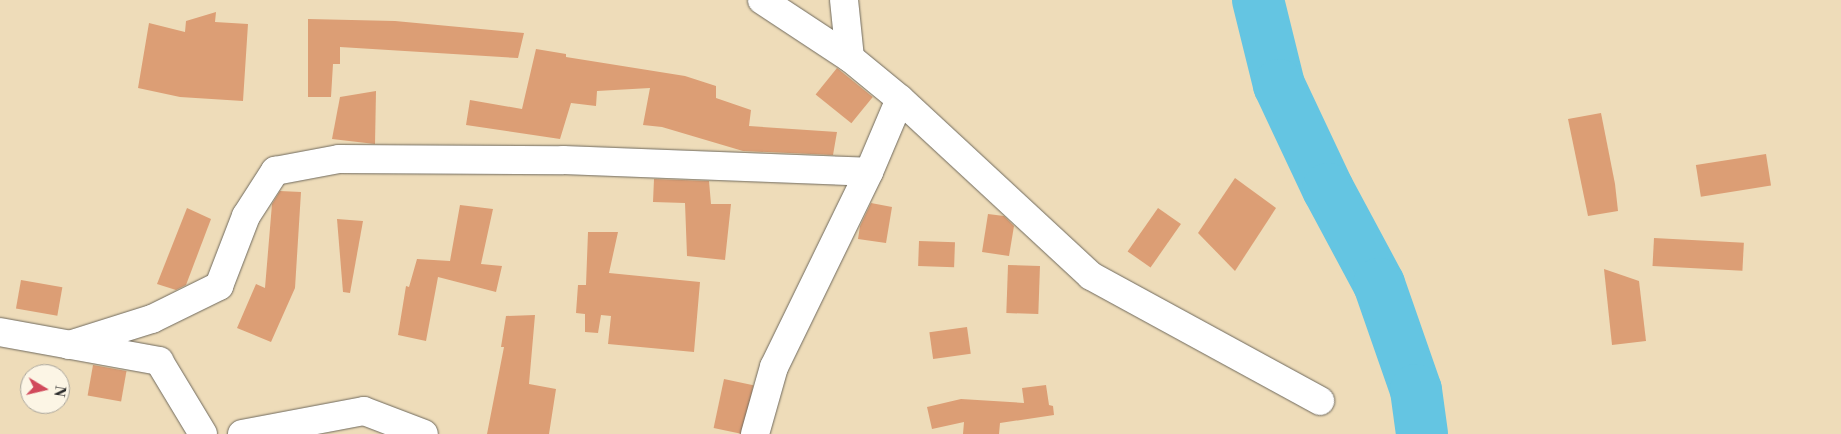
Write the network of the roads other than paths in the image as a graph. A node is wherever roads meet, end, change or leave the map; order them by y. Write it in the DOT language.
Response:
graph roads {
  1 [pos="762,0"];
  2 [pos="844,0"];
  3 [pos="850,58"];
  4 [pos="900,99"];
  5 [pos="869,172"];
  6 [pos="0,332"];
  7 [pos="69,345"];
  8 [pos="1320,401"];
  9 [pos="203,434"];
  10 [pos="242,434"];
  11 [pos="424,434"];
  12 [pos="756,434"];
  1 -- 3 [label="street"];
  2 -- 3 [label="street"];
  3 -- 4 [label="street"];
  4 -- 5 [label="street"];
  4 -- 8 [label="street"];
  5 -- 7 [label="street"];
  5 -- 12 [label="street"];
  6 -- 7 [label="street"];
  7 -- 9 [label="street"];
  10 -- 11 [label="street"];
}
